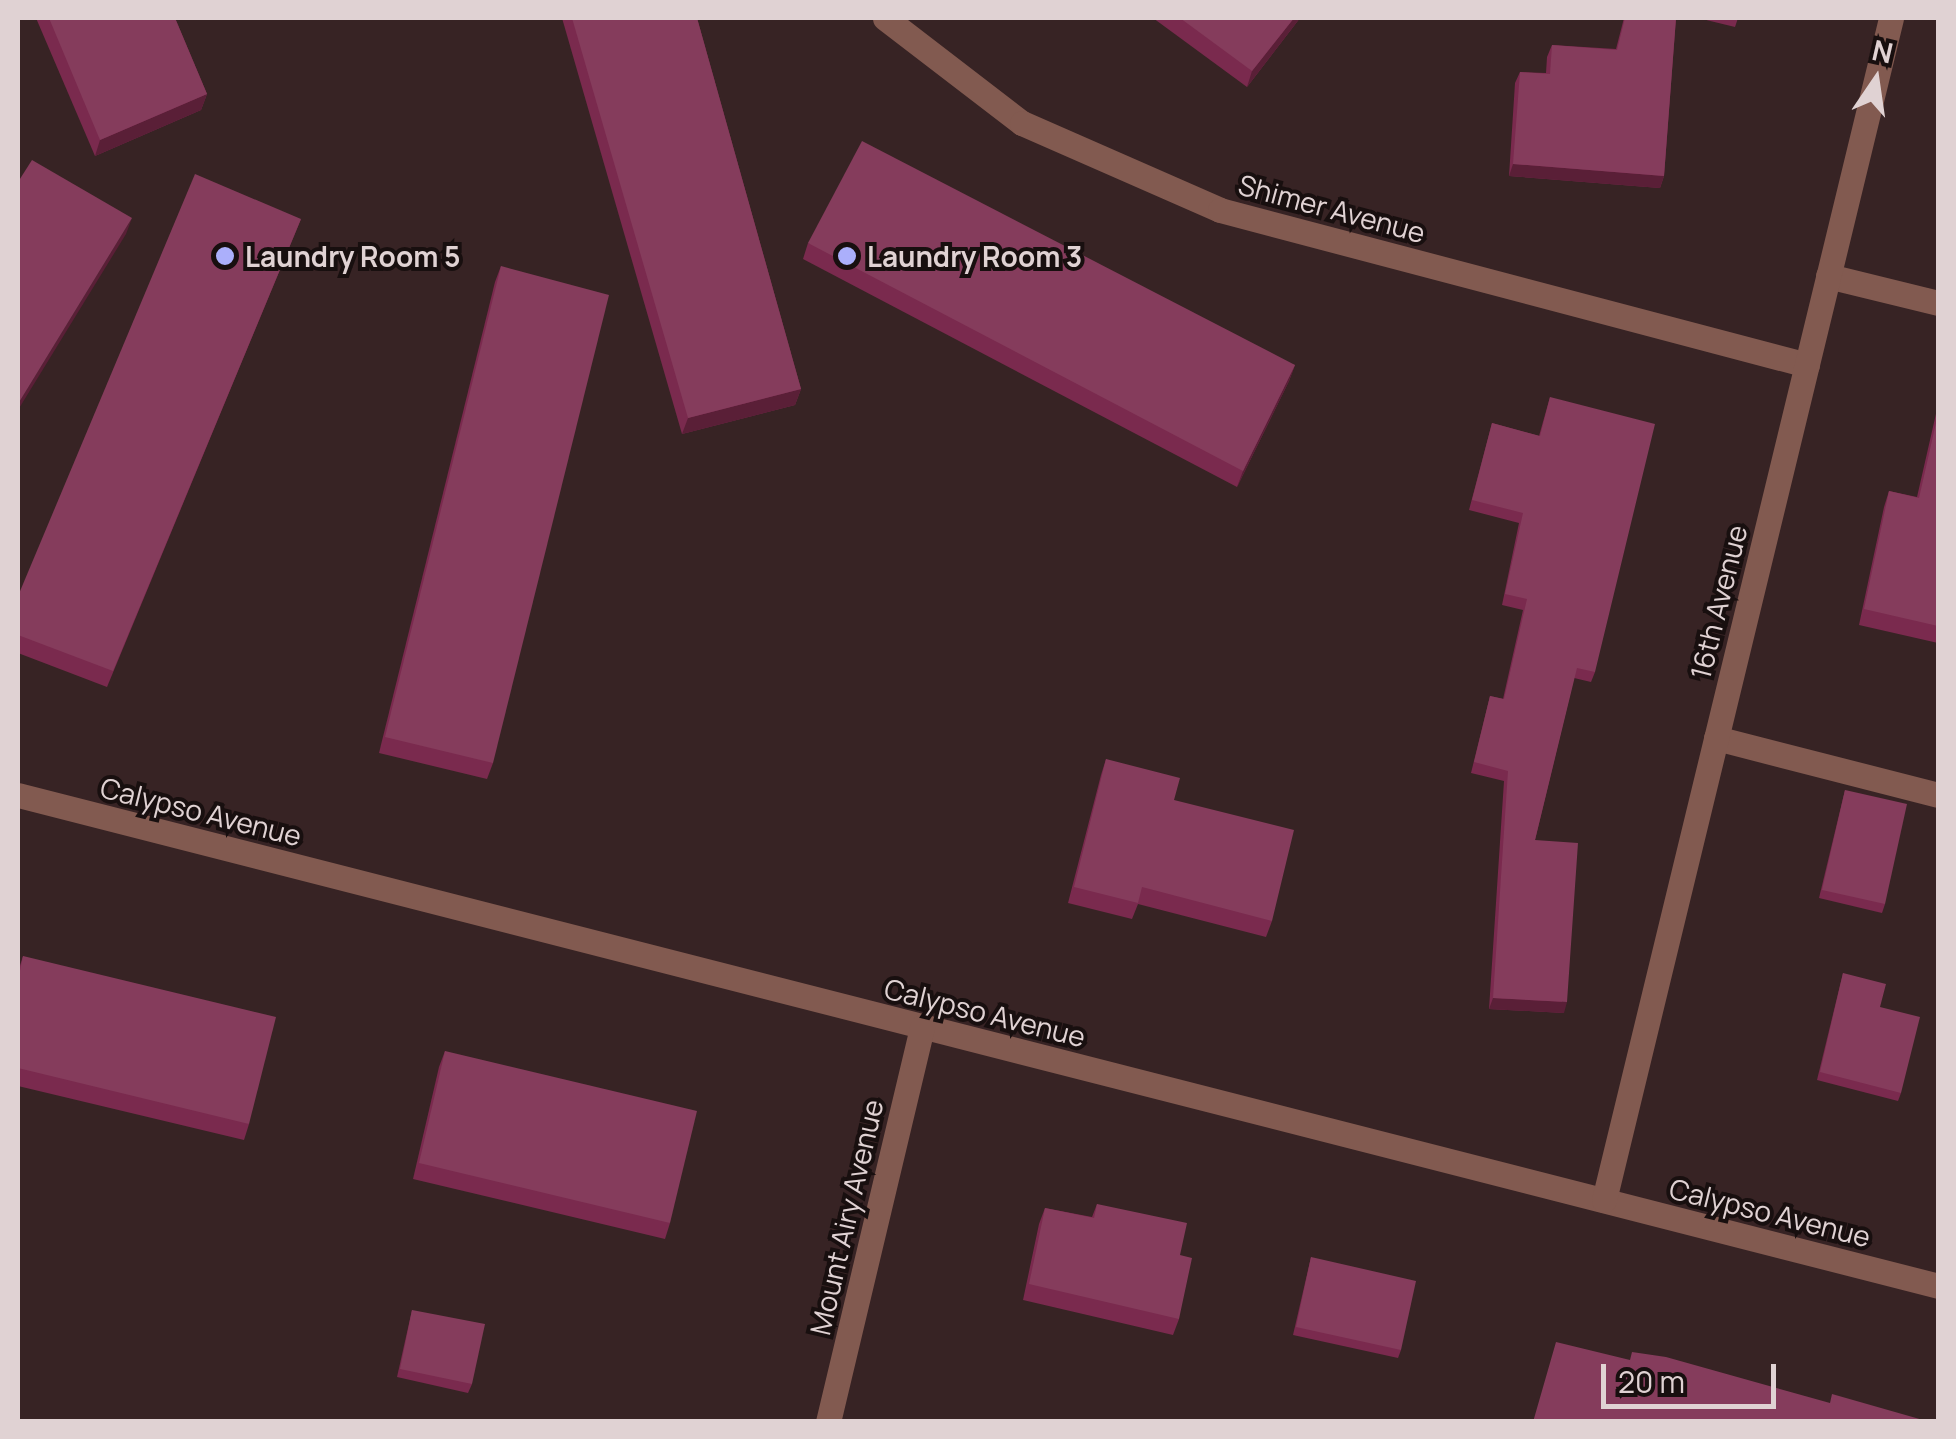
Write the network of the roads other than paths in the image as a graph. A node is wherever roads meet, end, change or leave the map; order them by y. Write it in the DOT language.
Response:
graph roads {
  1 [pos="885,18"];
  2 [pos="1891,18"];
  3 [pos="1828,276"];
  4 [pos="1938,303"];
  5 [pos="1807,364"];
  6 [pos="1716,738"];
  7 [pos="18,795"];
  8 [pos="1938,795"];
  9 [pos="922,1027"];
  10 [pos="1604,1200"];
  11 [pos="1938,1286"];
  12 [pos="828,1422"];
  1 -- 5 [label="street, Shimer Avenue"];
  2 -- 3 [label="street, 16th Avenue"];
  3 -- 4 [label="street"];
  3 -- 5 [label="street, 16th Avenue"];
  5 -- 6 [label="street, 16th Avenue"];
  6 -- 8 [label="street"];
  6 -- 10 [label="street, 16th Avenue"];
  7 -- 9 [label="street, Calypso Avenue"];
  9 -- 10 [label="street, Calypso Avenue"];
  9 -- 12 [label="street, Mount Airy Avenue"];
  10 -- 11 [label="street, Calypso Avenue"];
}
